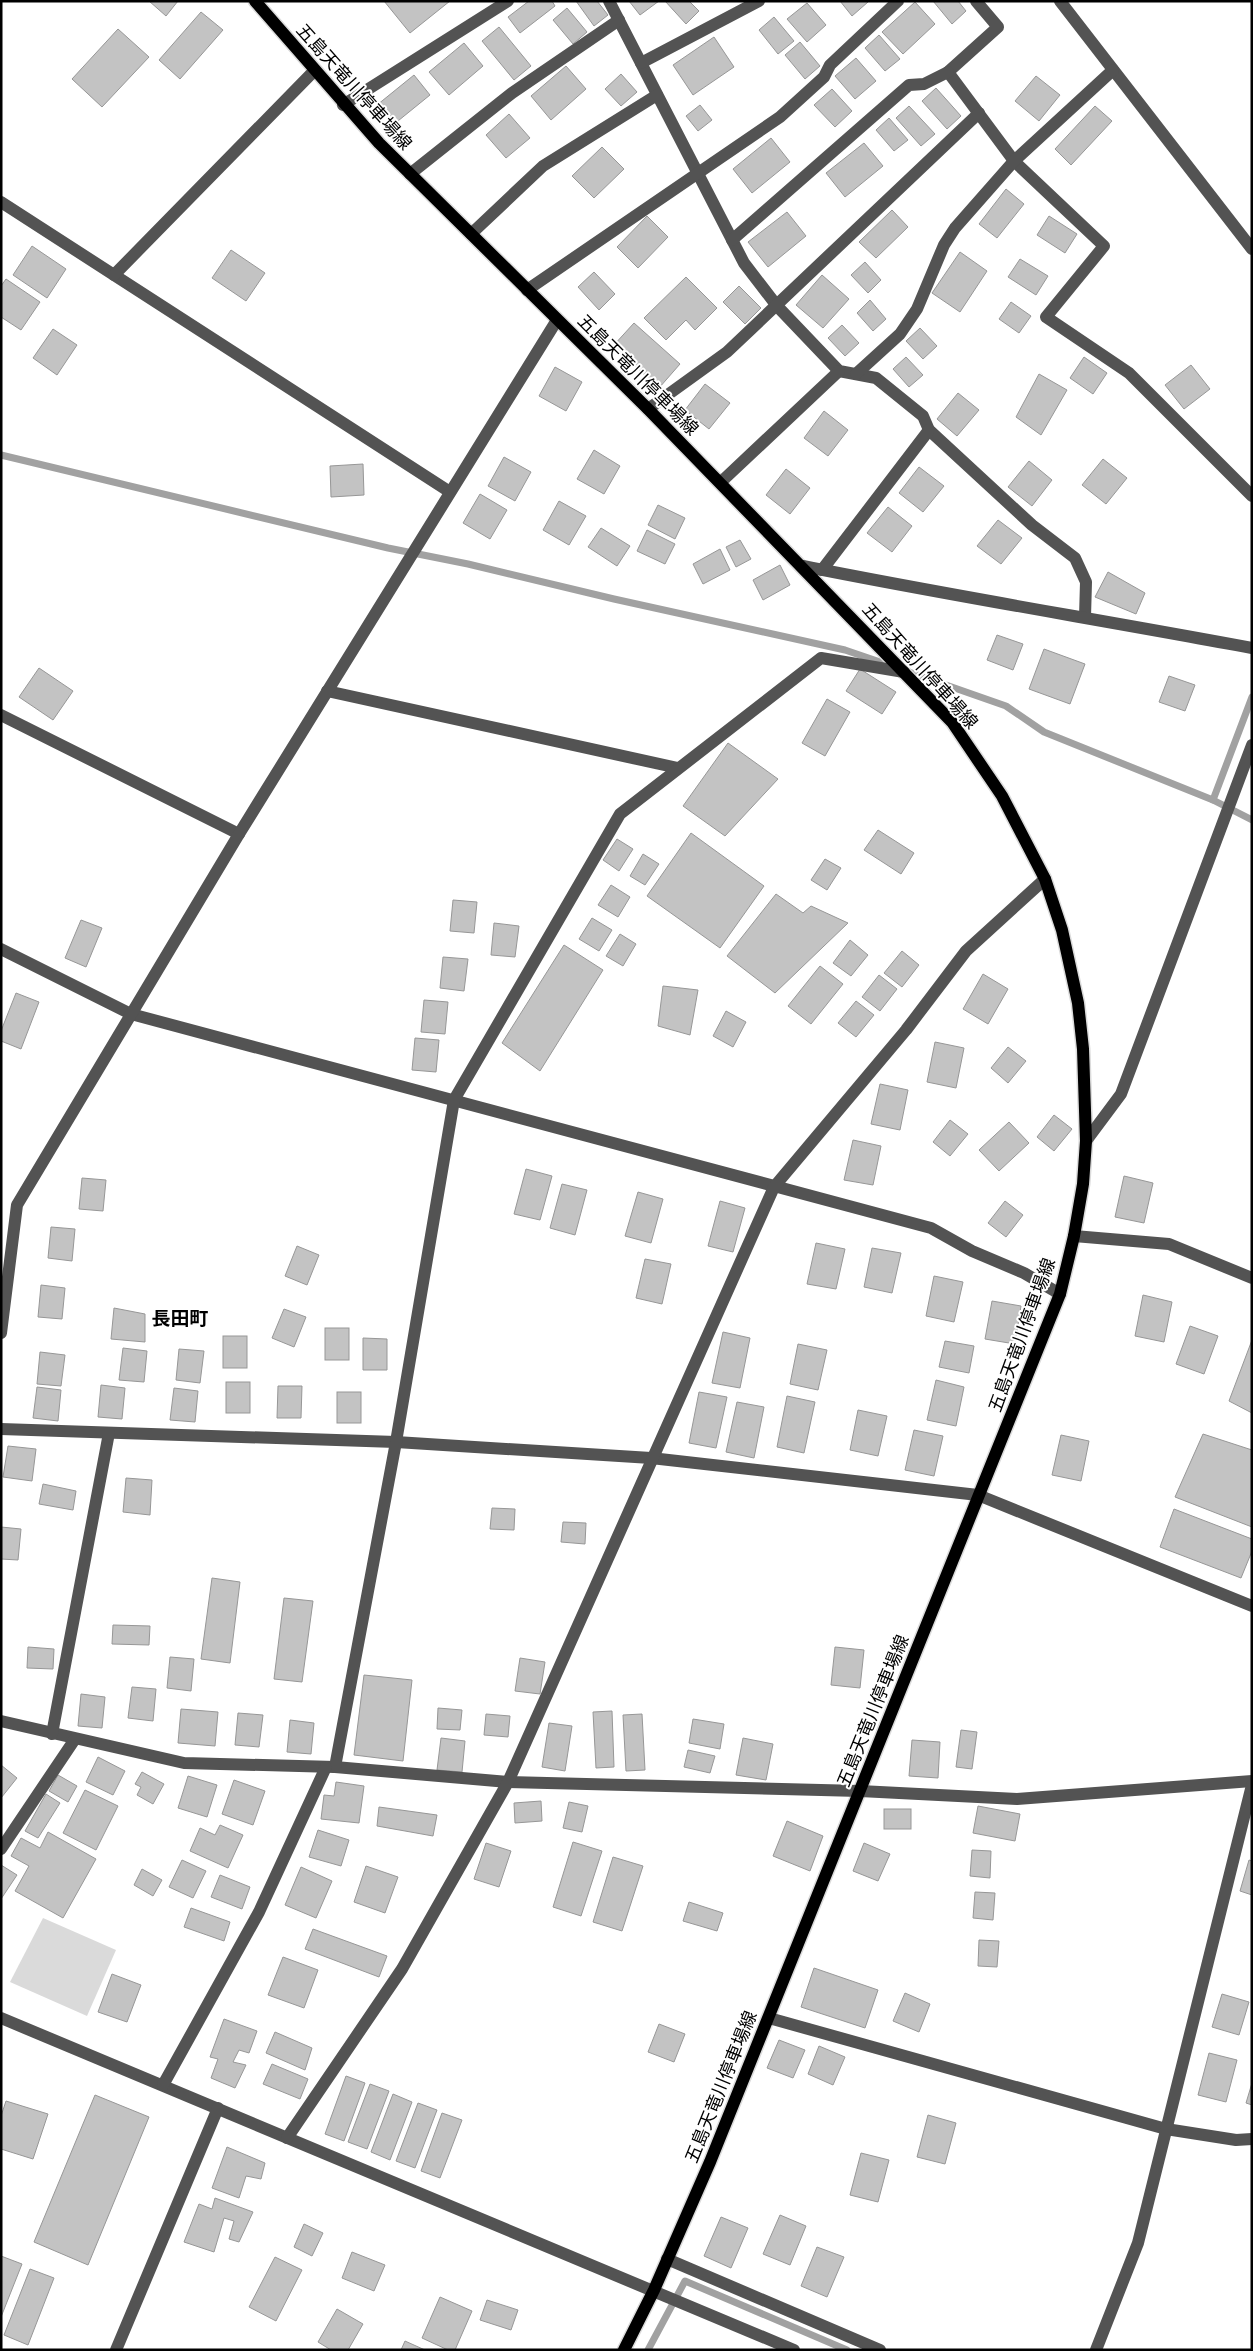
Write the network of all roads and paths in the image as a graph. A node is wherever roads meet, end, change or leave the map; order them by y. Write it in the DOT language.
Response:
graph roads {
  1 [pos="255,1"];
  2 [pos="508,1"];
  3 [pos="609,1"];
  4 [pos="760,1"];
  5 [pos="898,1"];
  6 [pos="976,1"];
  7 [pos="1060,1"];
  8 [pos="619,20"];
  9 [pos="641,63"];
  10 [pos="1113,70"];
  11 [pos="314,71"];
  12 [pos="948,72"];
  13 [pos="657,95"];
  14 [pos="344,105"];
  15 [pos="979,113"];
  16 [pos="1014,161"];
  17 [pos="698,173"];
  18 [pos="410,174"];
  19 [pos="1,202"];
  20 [pos="471,234"];
  21 [pos="732,240"];
  22 [pos="1252,248"];
  23 [pos="114,275"];
  24 [pos="527,290"];
  25 [pos="777,306"];
  26 [pos="557,320"];
  27 [pos="839,371"];
  28 [pos="856,374"];
  29 [pos="648,408"];
  30 [pos="929,430"];
  31 [pos="720,482"];
  32 [pos="450,492"];
  33 [pos="1252,496"];
  34 [pos="803,566"];
  35 [pos="822,570"];
  36 [pos="1085,617"];
  37 [pos="1252,648"];
  38 [pos="904,672"];
  39 [pos="327,691"];
  40 [pos="1,715"];
  41 [pos="1252,744"];
  42 [pos="678,768"];
  43 [pos="239,834"];
  44 [pos="1045,879"];
  45 [pos="1,949"];
  46 [pos="131,1014"];
  47 [pos="454,1100"];
  48 [pos="1086,1140"];
  49 [pos="774,1187"];
  50 [pos="1074,1236"];
  51 [pos="1252,1278"];
  52 [pos="1060,1294"];
  53 [pos="1,1333"];
  54 [pos="1,1429"];
  55 [pos="109,1433"];
  56 [pos="396,1442"];
  57 [pos="651,1458"];
  58 [pos="978,1495"];
  59 [pos="1252,1606"];
  60 [pos="1,1720"];
  61 [pos="52,1734"];
  62 [pos="75,1739"];
  63 [pos="330,1767"];
  64 [pos="1252,1781"];
  65 [pos="508,1782"];
  66 [pos="1252,1785"];
  67 [pos="860,1791"];
  68 [pos="1,1849"];
  69 [pos="1,2018"];
  70 [pos="769,2018"];
  71 [pos="163,2085"];
  72 [pos="218,2108"];
  73 [pos="1166,2129"];
  74 [pos="287,2138"];
  75 [pos="1252,2140"];
  76 [pos="667,2259"];
  77 [pos="654,2290"];
  78 [pos="116,2350"];
  79 [pos="624,2350"];
  80 [pos="794,2350"];
  81 [pos="880,2350"];
  82 [pos="1096,2350"];
  1 -- 11 [label="main road, 五島天竜川停車場線"];
  2 -- 14 [label="street"];
  3 -- 8 [label="street"];
  4 -- 9 [label="street"];
  5 -- 17 [label="street"];
  6 -- 12 [label="street"];
  7 -- 10 [label="street"];
  8 -- 9 [label="street"];
  8 -- 18 [label="street"];
  9 -- 13 [label="street"];
  10 -- 16 [label="street"];
  10 -- 22 [label="street"];
  11 -- 14 [label="main road, 五島天竜川停車場線"];
  11 -- 23 [label="street"];
  12 -- 15 [label="street"];
  12 -- 21 [label="street"];
  13 -- 17 [label="street"];
  13 -- 20 [label="street"];
  14 -- 18 [label="main road, 五島天竜川停車場線"];
  15 -- 16 [label="street"];
  15 -- 25 [label="street"];
  16 -- 28 [label="street"];
  16 -- 33 [label="street"];
  17 -- 21 [label="street"];
  17 -- 24 [label="street"];
  18 -- 20 [label="main road, 五島天竜川停車場線"];
  19 -- 23 [label="street"];
  20 -- 24 [label="main road, 五島天竜川停車場線"];
  21 -- 25 [label="street"];
  23 -- 32 [label="street"];
  24 -- 26 [label="main road, 五島天竜川停車場線"];
  25 -- 27 [label="street"];
  25 -- 29 [label="street"];
  26 -- 29 [label="main road, 五島天竜川停車場線"];
  26 -- 32 [label="street"];
  27 -- 28 [label="street"];
  27 -- 31 [label="street"];
  28 -- 30 [label="street"];
  29 -- 31 [label="main road, 五島天竜川停車場線"];
  30 -- 35 [label="street"];
  30 -- 36 [label="street"];
  31 -- 34 [label="main road, 五島天竜川停車場線"];
  32 -- 39 [label="street"];
  34 -- 35 [label="street"];
  34 -- 38 [label="main road, 五島天竜川停車場線"];
  35 -- 36 [label="street"];
  36 -- 37 [label="street"];
  38 -- 42 [label="street"];
  38 -- 44 [label="main road, 五島天竜川停車場線"];
  39 -- 42 [label="street"];
  39 -- 43 [label="street"];
  40 -- 43 [label="street"];
  41 -- 48 [label="street"];
  42 -- 47 [label="street"];
  43 -- 46 [label="street"];
  44 -- 48 [label="main road, 五島天竜川停車場線"];
  44 -- 49 [label="street"];
  45 -- 46 [label="street"];
  46 -- 47 [label="street"];
  46 -- 53 [label="street"];
  47 -- 49 [label="street"];
  47 -- 56 [label="street"];
  48 -- 50 [label="main road, 五島天竜川停車場線"];
  49 -- 52 [label="street"];
  49 -- 57 [label="street"];
  50 -- 51 [label="street"];
  50 -- 52 [label="main road, 五島天竜川停車場線"];
  52 -- 58 [label="main road, 五島天竜川停車場線"];
  54 -- 55 [label="street"];
  55 -- 56 [label="street"];
  55 -- 61 [label="street"];
  56 -- 57 [label="street"];
  56 -- 63 [label="street"];
  57 -- 58 [label="street"];
  57 -- 65 [label="street"];
  58 -- 59 [label="street"];
  58 -- 67 [label="main road, 五島天竜川停車場線"];
  60 -- 61 [label="street"];
  61 -- 62 [label="street"];
  62 -- 63 [label="street"];
  62 -- 68 [label="street"];
  63 -- 65 [label="street"];
  63 -- 71 [label="street"];
  64 -- 67 [label="street"];
  65 -- 67 [label="street"];
  65 -- 74 [label="street"];
  66 -- 73 [label="street"];
  67 -- 70 [label="main road, 五島天竜川停車場線"];
  69 -- 71 [label="street"];
  70 -- 73 [label="street"];
  70 -- 76 [label="main road, 五島天竜川停車場線"];
  71 -- 72 [label="street"];
  72 -- 74 [label="street"];
  72 -- 78 [label="street"];
  73 -- 75 [label="street"];
  73 -- 82 [label="street"];
  74 -- 77 [label="street"];
  76 -- 77 [label="main road, 五島天竜川停車場線"];
  76 -- 81 [label="street"];
  77 -- 79 [label="main road, 五島天竜川停車場線"];
  77 -- 80 [label="street"];
}
